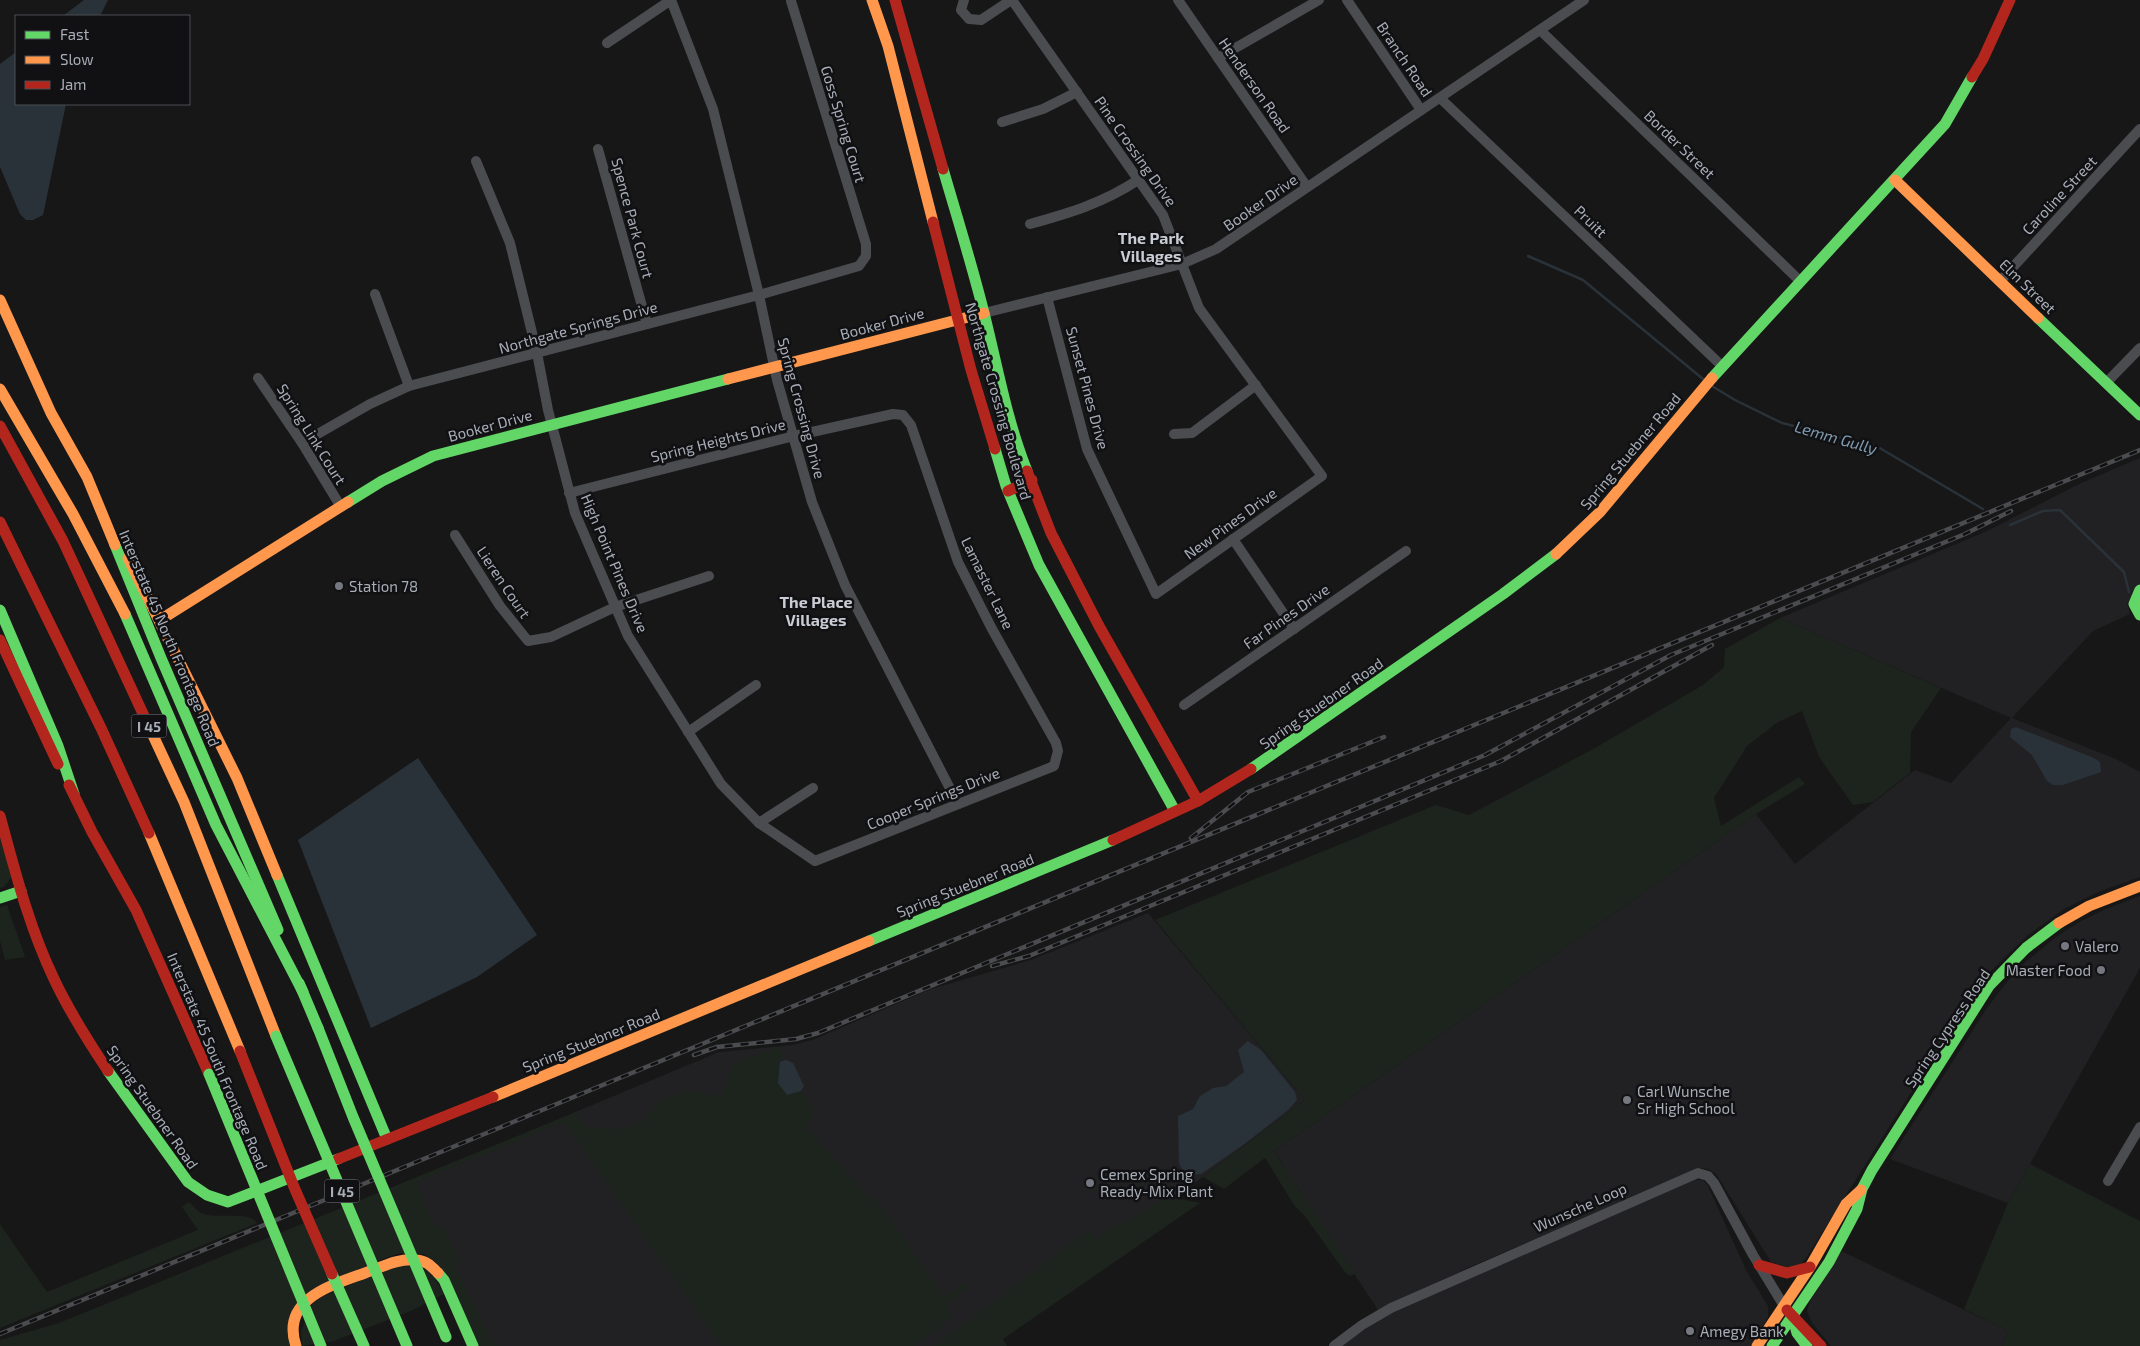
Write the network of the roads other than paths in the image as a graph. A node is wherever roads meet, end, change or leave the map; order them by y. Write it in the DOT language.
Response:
graph roads {
  1 [pos="671,0"];
  2 [pos="872,0"];
  3 [pos="895,0"];
  4 [pos="964,0"];
  5 [pos="1012,0"];
  6 [pos="1178,0"];
  7 [pos="1319,0"];
  8 [pos="1347,0"];
  9 [pos="1584,0"];
  10 [pos="2010,0"];
  11 [pos="791,1"];
  12 [pos="1540,30"];
  13 [pos="607,43"];
  14 [pos="1218,58"];
  15 [pos="1077,92"];
  16 [pos="922,96"];
  17 [pos="1440,98"];
  18 [pos="903,101"];
  19 [pos="1421,110"];
  20 [pos="1002,122"];
  21 [pos="2140,129"];
  22 [pos="598,149"];
  23 [pos="476,161"];
  24 [pos="1138,180"];
  25 [pos="1895,180"];
  26 [pos="1308,187"];
  27 [pos="1030,224"];
  28 [pos="866,256"];
  29 [pos="1182,264"];
  30 [pos="1799,280"];
  31 [pos="2001,280"];
  32 [pos="375,294"];
  33 [pos="759,295"];
  34 [pos="1047,297"];
  35 [pos="0,300"];
  36 [pos="984,313"];
  37 [pos="959,319"];
  38 [pos="647,324"];
  39 [pos="2140,348"];
  40 [pos="537,353"];
  41 [pos="1722,366"];
  42 [pos="774,368"];
  43 [pos="258,378"];
  44 [pos="2106,383"];
  45 [pos="1256,385"];
  46 [pos="409,386"];
  47 [pos="0,389"];
  48 [pos="903,415"];
  49 [pos="2140,415"];
  50 [pos="552,425"];
  51 [pos="0,426"];
  52 [pos="1174,434"];
  53 [pos="794,436"];
  54 [pos="302,443"];
  55 [pos="1322,476"];
  56 [pos="86,477"];
  57 [pos="1032,480"];
  58 [pos="1008,491"];
  59 [pos="569,493"];
  60 [pos="341,507"];
  61 [pos="0,522"];
  62 [pos="455,535"];
  63 [pos="1233,539"];
  64 [pos="1406,551"];
  65 [pos="709,576"];
  66 [pos="2140,590"];
  67 [pos="1156,594"];
  68 [pos="615,608"];
  69 [pos="0,610"];
  70 [pos="2140,615"];
  71 [pos="160,620"];
  72 [pos="1294,629"];
  73 [pos="1102,631"];
  74 [pos="0,640"];
  75 [pos="1083,642"];
  76 [pos="0,669"];
  77 [pos="21,684"];
  78 [pos="756,685"];
  79 [pos="1184,705"];
  80 [pos="688,732"];
  81 [pos="1057,758"];
  82 [pos="813,788"];
  83 [pos="74,794"];
  84 [pos="1198,801"];
  85 [pos="958,804"];
  86 [pos="1175,811"];
  87 [pos="0,816"];
  88 [pos="759,823"];
  89 [pos="815,861"];
  90 [pos="2140,886"];
  91 [pos="21,891"];
  92 [pos="0,898"];
  93 [pos="303,992"];
  94 [pos="2140,1127"];
  95 [pos="387,1139"];
  96 [pos="2108,1181"];
  97 [pos="1862,1189"];
  98 [pos="1759,1265"];
  99 [pos="1810,1267"];
  100 [pos="1784,1306"];
  101 [pos="1792,1316"];
  102 [pos="448,1342"];
  103 [pos="296,1346"];
  104 [pos="321,1346"];
  105 [pos="364,1346"];
  106 [pos="407,1346"];
  107 [pos="473,1346"];
  108 [pos="1334,1346"];
  109 [pos="1757,1346"];
  110 [pos="1772,1346"];
  111 [pos="1806,1346"];
  112 [pos="1821,1346"];
  1 -- 13 [label="street"];
  1 -- 33 [label="street, Spring Crossing Drive"];
  2 -- 18 [label="main road, Northgate Crossing Boulevard"];
  3 -- 16 [label="main road, Northgate Crossing Boulevard"];
  4 -- 5 [label="street"];
  5 -- 15 [label="street, Pine Crossing Drive"];
  6 -- 14 [label="street, Henderson Road"];
  7 -- 14 [label="street"];
  8 -- 19 [label="street, Branch Road"];
  9 -- 12 [label="street, Booker Drive"];
  10 -- 25 [label="main road, Spring Stuebner Road"];
  11 -- 28 [label="street, Goss Spring Court"];
  12 -- 17 [label="street, Booker Drive"];
  12 -- 30 [label="street, Border Street"];
  14 -- 26 [label="street, Henderson Road"];
  15 -- 20 [label="street"];
  15 -- 24 [label="street, Pine Crossing Drive"];
  16 -- 18 [label="main road"];
  16 -- 36 [label="main road, Northgate Crossing Boulevard"];
  17 -- 19 [label="street, Booker Drive"];
  17 -- 41 [label="street, Pruitt"];
  18 -- 37 [label="main road, Northgate Crossing Boulevard"];
  19 -- 26 [label="street, Booker Drive"];
  21 -- 31 [label="street, Caroline Street"];
  22 -- 38 [label="street, Spence Park Court"];
  23 -- 40 [label="street, High Point Pines Drive"];
  24 -- 27 [label="street"];
  24 -- 29 [label="street, Pine Crossing Drive"];
  25 -- 30 [label="main road, Spring Stuebner Road"];
  25 -- 31 [label="main road, Elm Street"];
  26 -- 29 [label="street, Booker Drive"];
  28 -- 33 [label="street, Northgate Springs Drive"];
  29 -- 34 [label="street, Booker Drive"];
  29 -- 45 [label="street, Pine Crossing Drive"];
  30 -- 41 [label="main road, Spring Stuebner Road"];
  31 -- 44 [label="main road, Elm Street"];
  32 -- 46 [label="street"];
  33 -- 38 [label="street, Northgate Springs Drive"];
  33 -- 42 [label="street, Spring Crossing Drive"];
  34 -- 36 [label="street, Booker Drive"];
  34 -- 67 [label="street, Sunset Pines Drive"];
  35 -- 56 [label="main road, Interstate 45 North Frontage Road"];
  36 -- 37 [label="main road, Booker Drive"];
  36 -- 57 [label="main road, Northgate Crossing Boulevard"];
  37 -- 42 [label="main road, Booker Drive"];
  37 -- 58 [label="main road, Northgate Crossing Boulevard"];
  38 -- 40 [label="street, Northgate Springs Drive"];
  39 -- 44 [label="street"];
  40 -- 46 [label="street, Northgate Springs Drive"];
  40 -- 50 [label="street, High Point Pines Drive"];
  41 -- 84 [label="main road, Spring Stuebner Road"];
  42 -- 50 [label="main road, Booker Drive"];
  42 -- 53 [label="street, Spring Crossing Drive"];
  43 -- 54 [label="street, Spring Link Court"];
  44 -- 49 [label="main road, Elm Street"];
  45 -- 52 [label="street"];
  45 -- 55 [label="street, Pine Crossing Drive"];
  46 -- 54 [label="street, Northgate Springs Drive"];
  47 -- 93 [label="main road"];
  48 -- 53 [label="street, Spring Heights Drive"];
  48 -- 81 [label="street, Lamaster Lane"];
  50 -- 59 [label="street, High Point Pines Drive"];
  50 -- 60 [label="main road, Booker Drive"];
  51 -- 106 [label="main road, I 45, bridge"];
  53 -- 59 [label="street, Spring Heights Drive"];
  53 -- 85 [label="street, Spring Crossing Drive"];
  54 -- 60 [label="street, Spring Link Court"];
  55 -- 63 [label="street, New Pines Drive"];
  56 -- 71 [label="main road"];
  56 -- 93 [label="main road, Interstate 45 North Frontage Road"];
  57 -- 58 [label="main road"];
  57 -- 73 [label="main road, Northgate Crossing Boulevard"];
  58 -- 75 [label="main road, Northgate Crossing Boulevard"];
  59 -- 68 [label="street, High Point Pines Drive"];
  60 -- 71 [label="main road, Booker Drive"];
  61 -- 105 [label="main road, I 45, bridge"];
  62 -- 68 [label="street, Lieren Court"];
  63 -- 67 [label="street, New Pines Drive"];
  63 -- 72 [label="street"];
  64 -- 72 [label="street, Far Pines Drive"];
  65 -- 68 [label="street"];
  66 -- 70 [label="main road"];
  68 -- 80 [label="street, High Point Pines Drive"];
  69 -- 83 [label="main road"];
  71 -- 95 [label="main road"];
  72 -- 79 [label="street, Far Pines Drive"];
  73 -- 75 [label="main road"];
  73 -- 84 [label="main road, Northgate Crossing Boulevard"];
  74 -- 77 [label="main road"];
  75 -- 86 [label="main road, Northgate Crossing Boulevard"];
  76 -- 77 [label="main road"];
  77 -- 83 [label="main road"];
  78 -- 80 [label="street"];
  80 -- 88 [label="street, High Point Pines Drive"];
  81 -- 85 [label="street, Cooper Springs Drive"];
  82 -- 88 [label="street"];
  83 -- 104 [label="main road, Interstate 45 South Frontage Road, bridge"];
  84 -- 86 [label="main road, Spring Stuebner Road"];
  85 -- 89 [label="street, Cooper Springs Drive"];
  86 -- 95 [label="main road, Spring Stuebner Road"];
  87 -- 91 [label="main road, Spring Stuebner Road"];
  88 -- 89 [label="street, High Point Pines Drive"];
  90 -- 97 [label="main road, Spring Cypress Road"];
  91 -- 92 [label="main road"];
  91 -- 95 [label="main road, Spring Stuebner Road"];
  93 -- 102 [label="main road, bridge"];
  94 -- 96 [label="street"];
  97 -- 99 [label="main road, Spring Cypress Road"];
  97 -- 101 [label="main road, Spring Cypress Road"];
  98 -- 99 [label="main road"];
  98 -- 100 [label="street, Wunsche Loop"];
  98 -- 108 [label="street, Wunsche Loop"];
  99 -- 100 [label="main road, Spring Cypress Road"];
  100 -- 101 [label="main road"];
  100 -- 109 [label="main road, Spring Cypress Road"];
  101 -- 110 [label="main road, Spring Cypress Road"];
  101 -- 111 [label="main road"];
  101 -- 112 [label="main road"];
  103 -- 107 [label="main road"];
}
